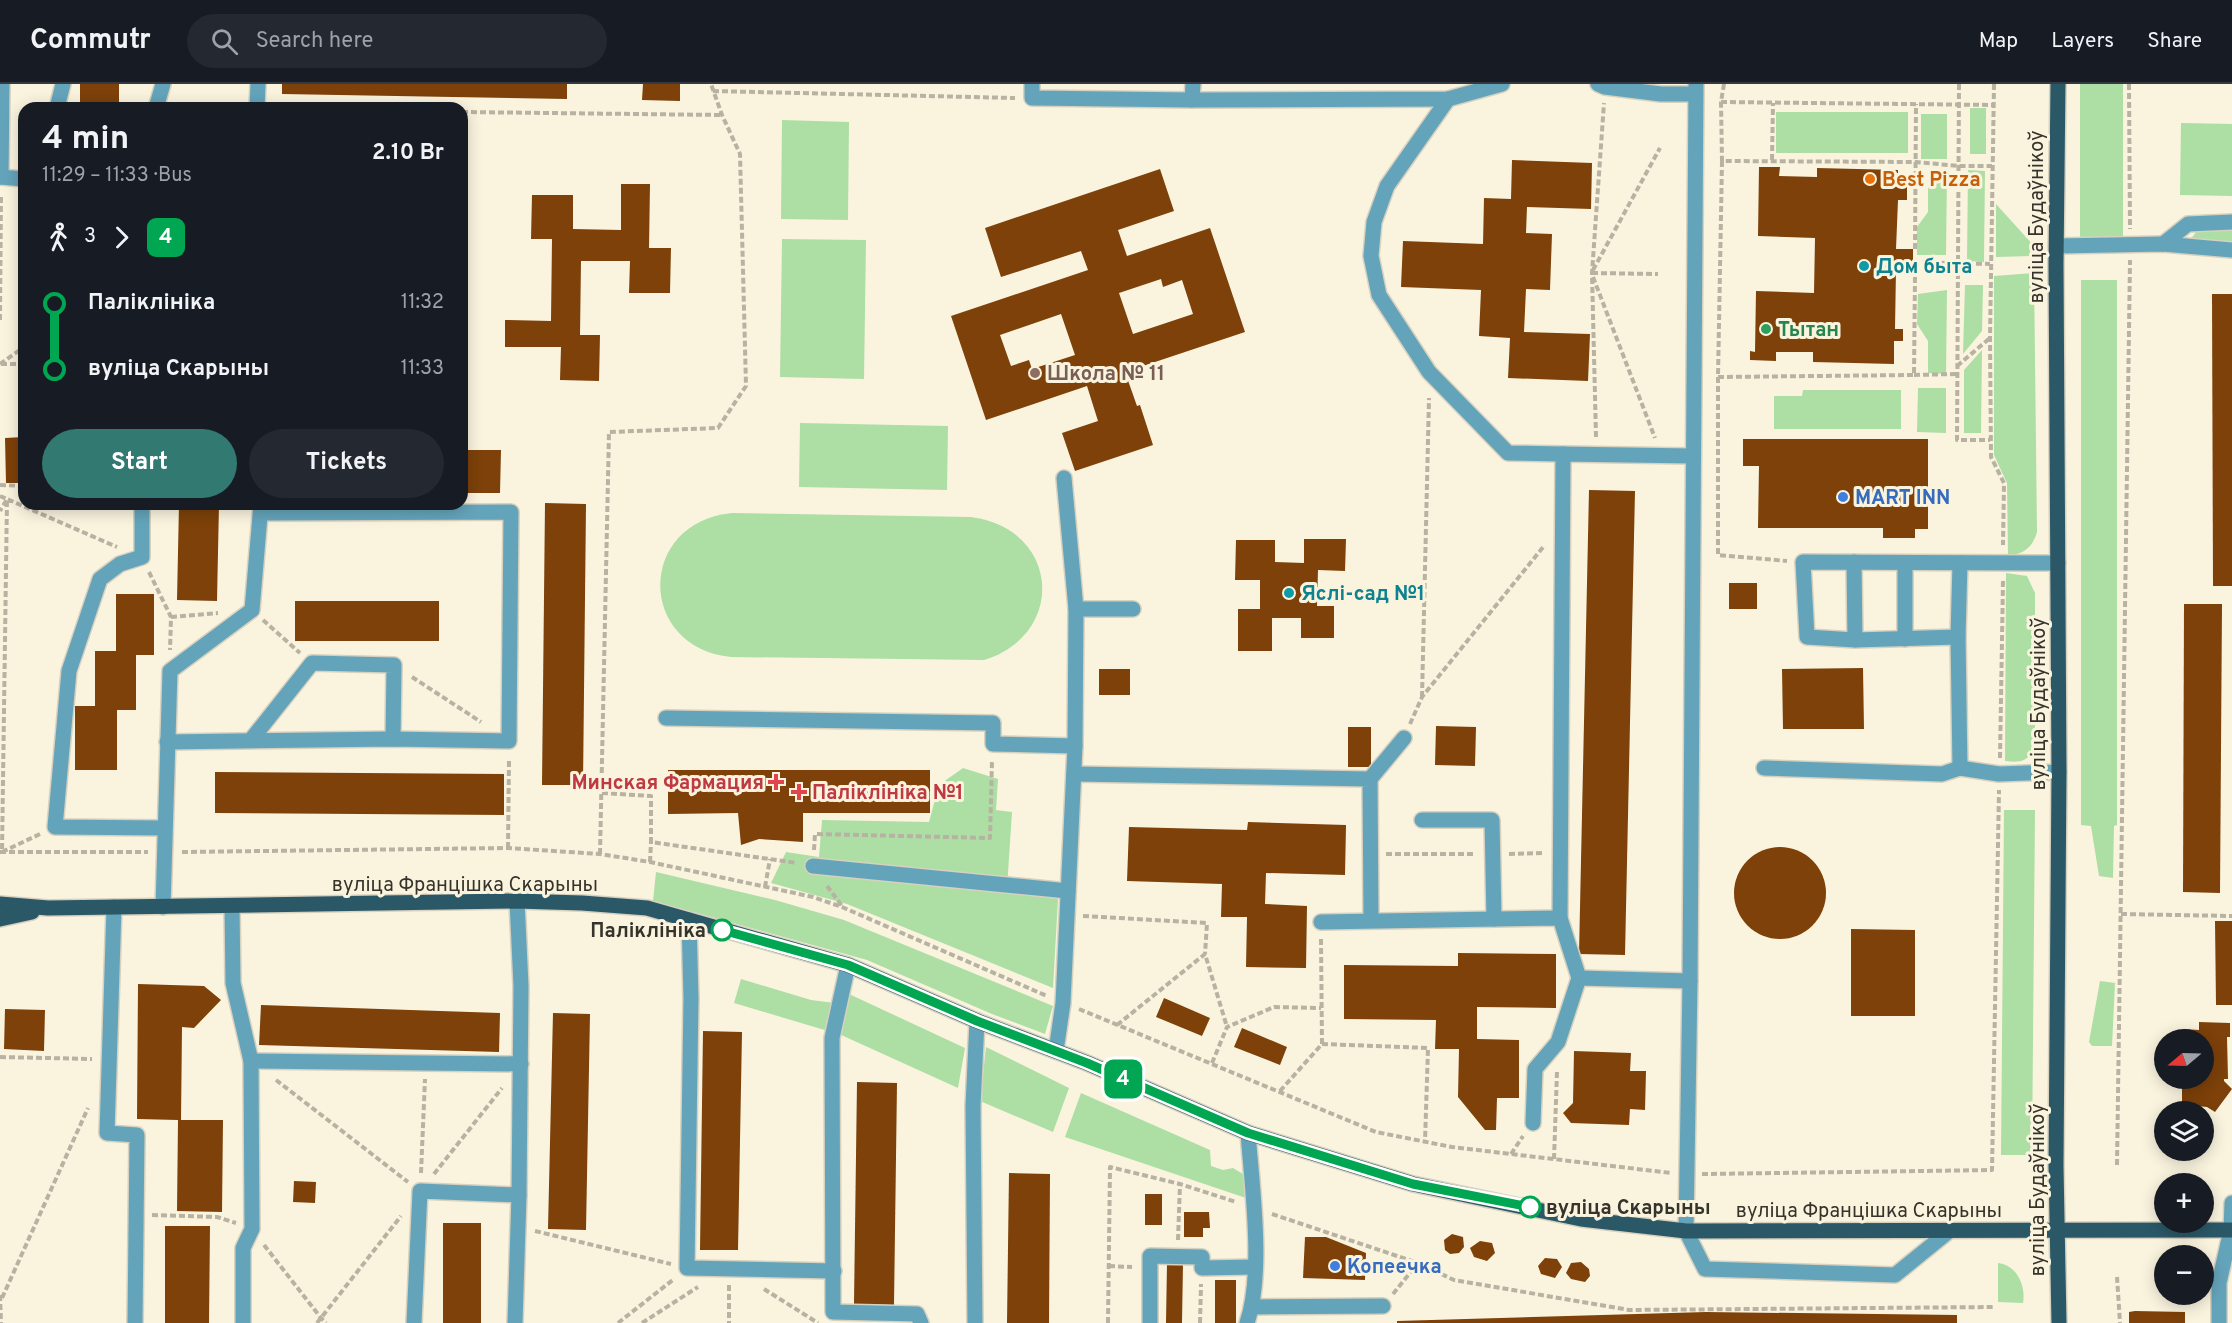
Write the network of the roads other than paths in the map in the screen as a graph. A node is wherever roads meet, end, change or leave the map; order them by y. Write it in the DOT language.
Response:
graph roads {
  1 [pos="2,84"];
  2 [pos="63,84"];
  3 [pos="163,84"];
  4 [pos="258,84"];
  5 [pos="1192,84"];
  6 [pos="1502,84"];
  7 [pos="2058,84"];
  8 [pos="1601,86"];
  9 [pos="1695,89"];
  10 [pos="1032,91"];
  11 [pos="1348,91"];
  12 [pos="1448,99"];
  13 [pos="1192,100"];
  14 [pos="58,102"];
  15 [pos="158,102"];
  16 [pos="257,102"];
  17 [pos="1,177"];
  18 [pos="18,178"];
  19 [pos="2232,222"];
  20 [pos="2163,244"];
  21 [pos="2057,246"];
  22 [pos="2232,250"];
  23 [pos="1563,454"];
  24 [pos="1692,456"];
  25 [pos="1064,478"];
  26 [pos="142,510"];
  27 [pos="261,510"];
  28 [pos="386,510"];
  29 [pos="1854,562"];
  30 [pos="1905,563"];
  31 [pos="1960,563"];
  32 [pos="2058,563"];
  33 [pos="1076,609"];
  34 [pos="1133,609"];
  35 [pos="1958,638"];
  36 [pos="1905,639"];
  37 [pos="1855,640"];
  38 [pos="666,718"];
  39 [pos="1404,738"];
  40 [pos="393,739"];
  41 [pos="251,740"];
  42 [pos="167,742"];
  43 [pos="1075,746"];
  44 [pos="1764,768"];
  45 [pos="1960,768"];
  46 [pos="2060,772"];
  47 [pos="1074,774"];
  48 [pos="1370,779"];
  49 [pos="1422,820"];
  50 [pos="165,828"];
  51 [pos="813,866"];
  52 [pos="1068,891"];
  53 [pos="517,901"];
  54 [pos="0,904"];
  55 [pos="232,906"];
  56 [pos="163,907"];
  57 [pos="48,908"];
  58 [pos="114,908"];
  59 [pos="1560,918"];
  60 [pos="0,919"];
  61 [pos="1494,919"];
  62 [pos="689,920"];
  63 [pos="1371,920"];
  64 [pos="1322,922"];
  65 [pos="848,965"];
  66 [pos="1579,978"];
  67 [pos="1690,981"];
  68 [pos="977,1021"];
  69 [pos="1056,1051"];
  70 [pos="251,1061"];
  71 [pos="521,1064"];
  72 [pos="1533,1123"];
  73 [pos="1248,1133"];
  74 [pos="519,1195"];
  75 [pos="2232,1203"];
  76 [pos="2232,1230"];
  77 [pos="1686,1231"];
  78 [pos="2058,1231"];
  79 [pos="1948,1232"];
  80 [pos="1254,1267"];
  81 [pos="834,1270"];
  82 [pos="1383,1306"];
  83 [pos="1252,1307"];
  84 [pos="135,1323"];
  85 [pos="243,1323"];
  86 [pos="414,1323"];
  87 [pos="515,1323"];
  88 [pos="921,1323"];
  89 [pos="975,1323"];
  90 [pos="1149,1323"];
  91 [pos="1247,1323"];
  92 [pos="2059,1323"];
  93 [pos="2219,1323"];
  1 -- 17 [label="street"];
  2 -- 14 [label="street"];
  3 -- 15 [label="street"];
  4 -- 16 [label="street"];
  5 -- 13 [label="street"];
  6 -- 12 [label="street"];
  7 -- 21 [label="main road, вуліца Будаўнікоў"];
  8 -- 9 [label="street"];
  9 -- 24 [label="street"];
  10 -- 13 [label="street"];
  11 -- 12 [label="street"];
  11 -- 13 [label="street"];
  12 -- 23 [label="street"];
  17 -- 18 [label="street"];
  19 -- 20 [label="street"];
  20 -- 21 [label="street"];
  20 -- 22 [label="street"];
  21 -- 32 [label="main road, вуліца Будаўнікоў"];
  23 -- 24 [label="street"];
  23 -- 59 [label="street"];
  24 -- 67 [label="street"];
  25 -- 33 [label="street"];
  26 -- 50 [label="street"];
  27 -- 42 [label="street"];
  28 -- 40 [label="street"];
  29 -- 30 [label="street"];
  29 -- 37 [label="street"];
  29 -- 37 [label="street"];
  30 -- 31 [label="street"];
  30 -- 36 [label="street"];
  31 -- 32 [label="street"];
  31 -- 35 [label="street"];
  32 -- 46 [label="main road, вуліца Будаўнікоў"];
  33 -- 34 [label="street"];
  33 -- 43 [label="street"];
  35 -- 36 [label="street"];
  35 -- 45 [label="street"];
  36 -- 37 [label="street"];
  38 -- 43 [label="street"];
  39 -- 48 [label="street"];
  40 -- 41 [label="street"];
  40 -- 41 [label="street"];
  41 -- 42 [label="street"];
  42 -- 50 [label="street"];
  43 -- 47 [label="street"];
  44 -- 45 [label="street"];
  45 -- 46 [label="street"];
  46 -- 78 [label="main road, вуліца Будаўнікоў"];
  47 -- 48 [label="street"];
  47 -- 52 [label="street"];
  48 -- 63 [label="street"];
  49 -- 61 [label="street"];
  50 -- 56 [label="street"];
  51 -- 52 [label="street"];
  52 -- 69 [label="street"];
  53 -- 55 [label="main road, вуліца Францішка Скарыны"];
  53 -- 62 [label="main road, вуліца Францішка Скарыны"];
  53 -- 71 [label="street"];
  54 -- 57 [label="main road, вуліца Францішка Скарыны"];
  55 -- 56 [label="main road, вуліца Францішка Скарыны"];
  55 -- 70 [label="street"];
  56 -- 58 [label="main road, вуліца Францішка Скарыны"];
  57 -- 58 [label="main road, вуліца Францішка Скарыны"];
  57 -- 60 [label="main road, вуліца Францішка Скарыны"];
  58 -- 84 [label="street"];
  59 -- 61 [label="street"];
  59 -- 66 [label="street"];
  61 -- 63 [label="street"];
  62 -- 65 [label="main road, вуліца Францішка Скарыны"];
  62 -- 81 [label="street"];
  63 -- 64 [label="street"];
  65 -- 68 [label="main road, вуліца Францішка Скарыны"];
  65 -- 81 [label="street"];
  66 -- 67 [label="street"];
  66 -- 72 [label="street"];
  67 -- 77 [label="street"];
  68 -- 69 [label="main road, вуліца Францішка Скарыны"];
  68 -- 89 [label="street"];
  69 -- 73 [label="main road, вуліца Францішка Скарыны"];
  70 -- 71 [label="street"];
  70 -- 85 [label="street"];
  71 -- 74 [label="street"];
  73 -- 77 [label="main road, вуліца Францішка Скарыны"];
  73 -- 80 [label="street"];
  74 -- 86 [label="street"];
  74 -- 87 [label="street"];
  75 -- 76 [label="street"];
  76 -- 78 [label="main road, вуліца Францішка Скарыны"];
  76 -- 93 [label="street"];
  77 -- 79 [label="main road, вуліца Францішка Скарыны"];
  77 -- 79 [label="street"];
  78 -- 79 [label="main road, вуліца Францішка Скарыны"];
  78 -- 92 [label="main road, вуліца Будаўнікоў"];
  80 -- 83 [label="street"];
  80 -- 90 [label="street"];
  81 -- 88 [label="street"];
  82 -- 83 [label="street"];
  83 -- 91 [label="street"];
}
